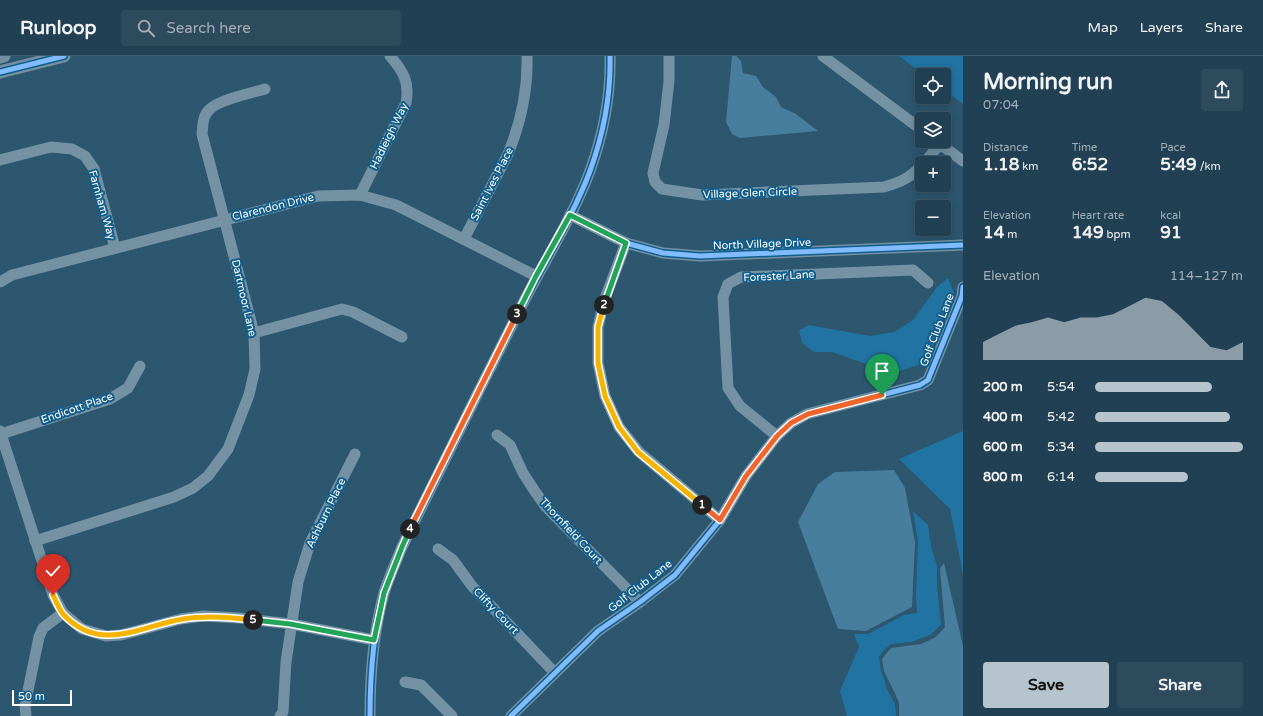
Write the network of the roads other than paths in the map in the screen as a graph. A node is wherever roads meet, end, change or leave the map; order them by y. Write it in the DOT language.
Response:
graph roads {
  1 [pos="4,56"];
  2 [pos="64,56"];
  3 [pos="390,56"];
  4 [pos="527,56"];
  5 [pos="610,56"];
  6 [pos="669,56"];
  7 [pos="823,56"];
  8 [pos="0,57"];
  9 [pos="0,72"];
  10 [pos="265,89"];
  11 [pos="915,125"];
  12 [pos="946,148"];
  13 [pos="0,160"];
  14 [pos="963,161"];
  15 [pos="915,173"];
  16 [pos="360,195"];
  17 [pos="570,215"];
  18 [pos="224,220"];
  19 [pos="464,239"];
  20 [pos="626,243"];
  21 [pos="115,248"];
  22 [pos="963,248"];
  23 [pos="536,276"];
  24 [pos="0,282"];
  25 [pos="928,283"];
  26 [pos="963,287"];
  27 [pos="254,333"];
  28 [pos="402,337"];
  29 [pos="140,366"];
  30 [pos="0,432"];
  31 [pos="497,435"];
  32 [pos="777,436"];
  33 [pos="355,454"];
  34 [pos="720,520"];
  35 [pos="35,541"];
  36 [pos="438,549"];
  37 [pos="640,602"];
  38 [pos="63,613"];
  39 [pos="290,624"];
  40 [pos="374,640"];
  41 [pos="555,672"];
  42 [pos="405,682"];
  43 [pos="26,716"];
  44 [pos="280,716"];
  45 [pos="370,716"];
  46 [pos="452,716"];
  47 [pos="511,716"];
  1 -- 8 [label="main road"];
  2 -- 9 [label="main road"];
  3 -- 16 [label="street, Hadleigh Way"];
  4 -- 19 [label="street, Saint Ives Place"];
  5 -- 17 [label="street"];
  6 -- 15 [label="street, Village Glen Circle"];
  7 -- 11 [label="street"];
  10 -- 18 [label="street, Dartmoor Lane"];
  12 -- 14 [label="street, Village Glen Circle"];
  13 -- 21 [label="street, Farnham Way"];
  16 -- 18 [label="street, Clarendon Drive"];
  16 -- 19 [label="street, Clarendon Drive"];
  17 -- 20 [label="street, North Village Drive"];
  17 -- 23 [label="street"];
  18 -- 21 [label="street, Clarendon Drive"];
  18 -- 27 [label="street, Dartmoor Lane"];
  19 -- 23 [label="street, Clarendon Drive"];
  20 -- 22 [label="street, North Village Drive"];
  20 -- 34 [label="street"];
  21 -- 24 [label="street, Clarendon Drive"];
  23 -- 40 [label="street"];
  25 -- 32 [label="street, Forester Lane"];
  26 -- 32 [label="street, Golf Club Lane"];
  27 -- 28 [label="street"];
  27 -- 35 [label="street, Dartmoor Lane"];
  29 -- 30 [label="street, Endicott Place"];
  30 -- 35 [label="street"];
  31 -- 37 [label="street, Thornfield Court"];
  32 -- 34 [label="street, Golf Club Lane"];
  33 -- 39 [label="street, Ashburn Place"];
  34 -- 37 [label="street, Golf Club Lane"];
  35 -- 38 [label="street"];
  36 -- 41 [label="street, Clifty Court"];
  37 -- 41 [label="street, Golf Club Lane"];
  38 -- 39 [label="street"];
  38 -- 43 [label="street"];
  39 -- 40 [label="street"];
  39 -- 44 [label="street, Ashburn Place"];
  40 -- 45 [label="street"];
  41 -- 47 [label="street, Golf Club Lane"];
  42 -- 46 [label="street"];
}
